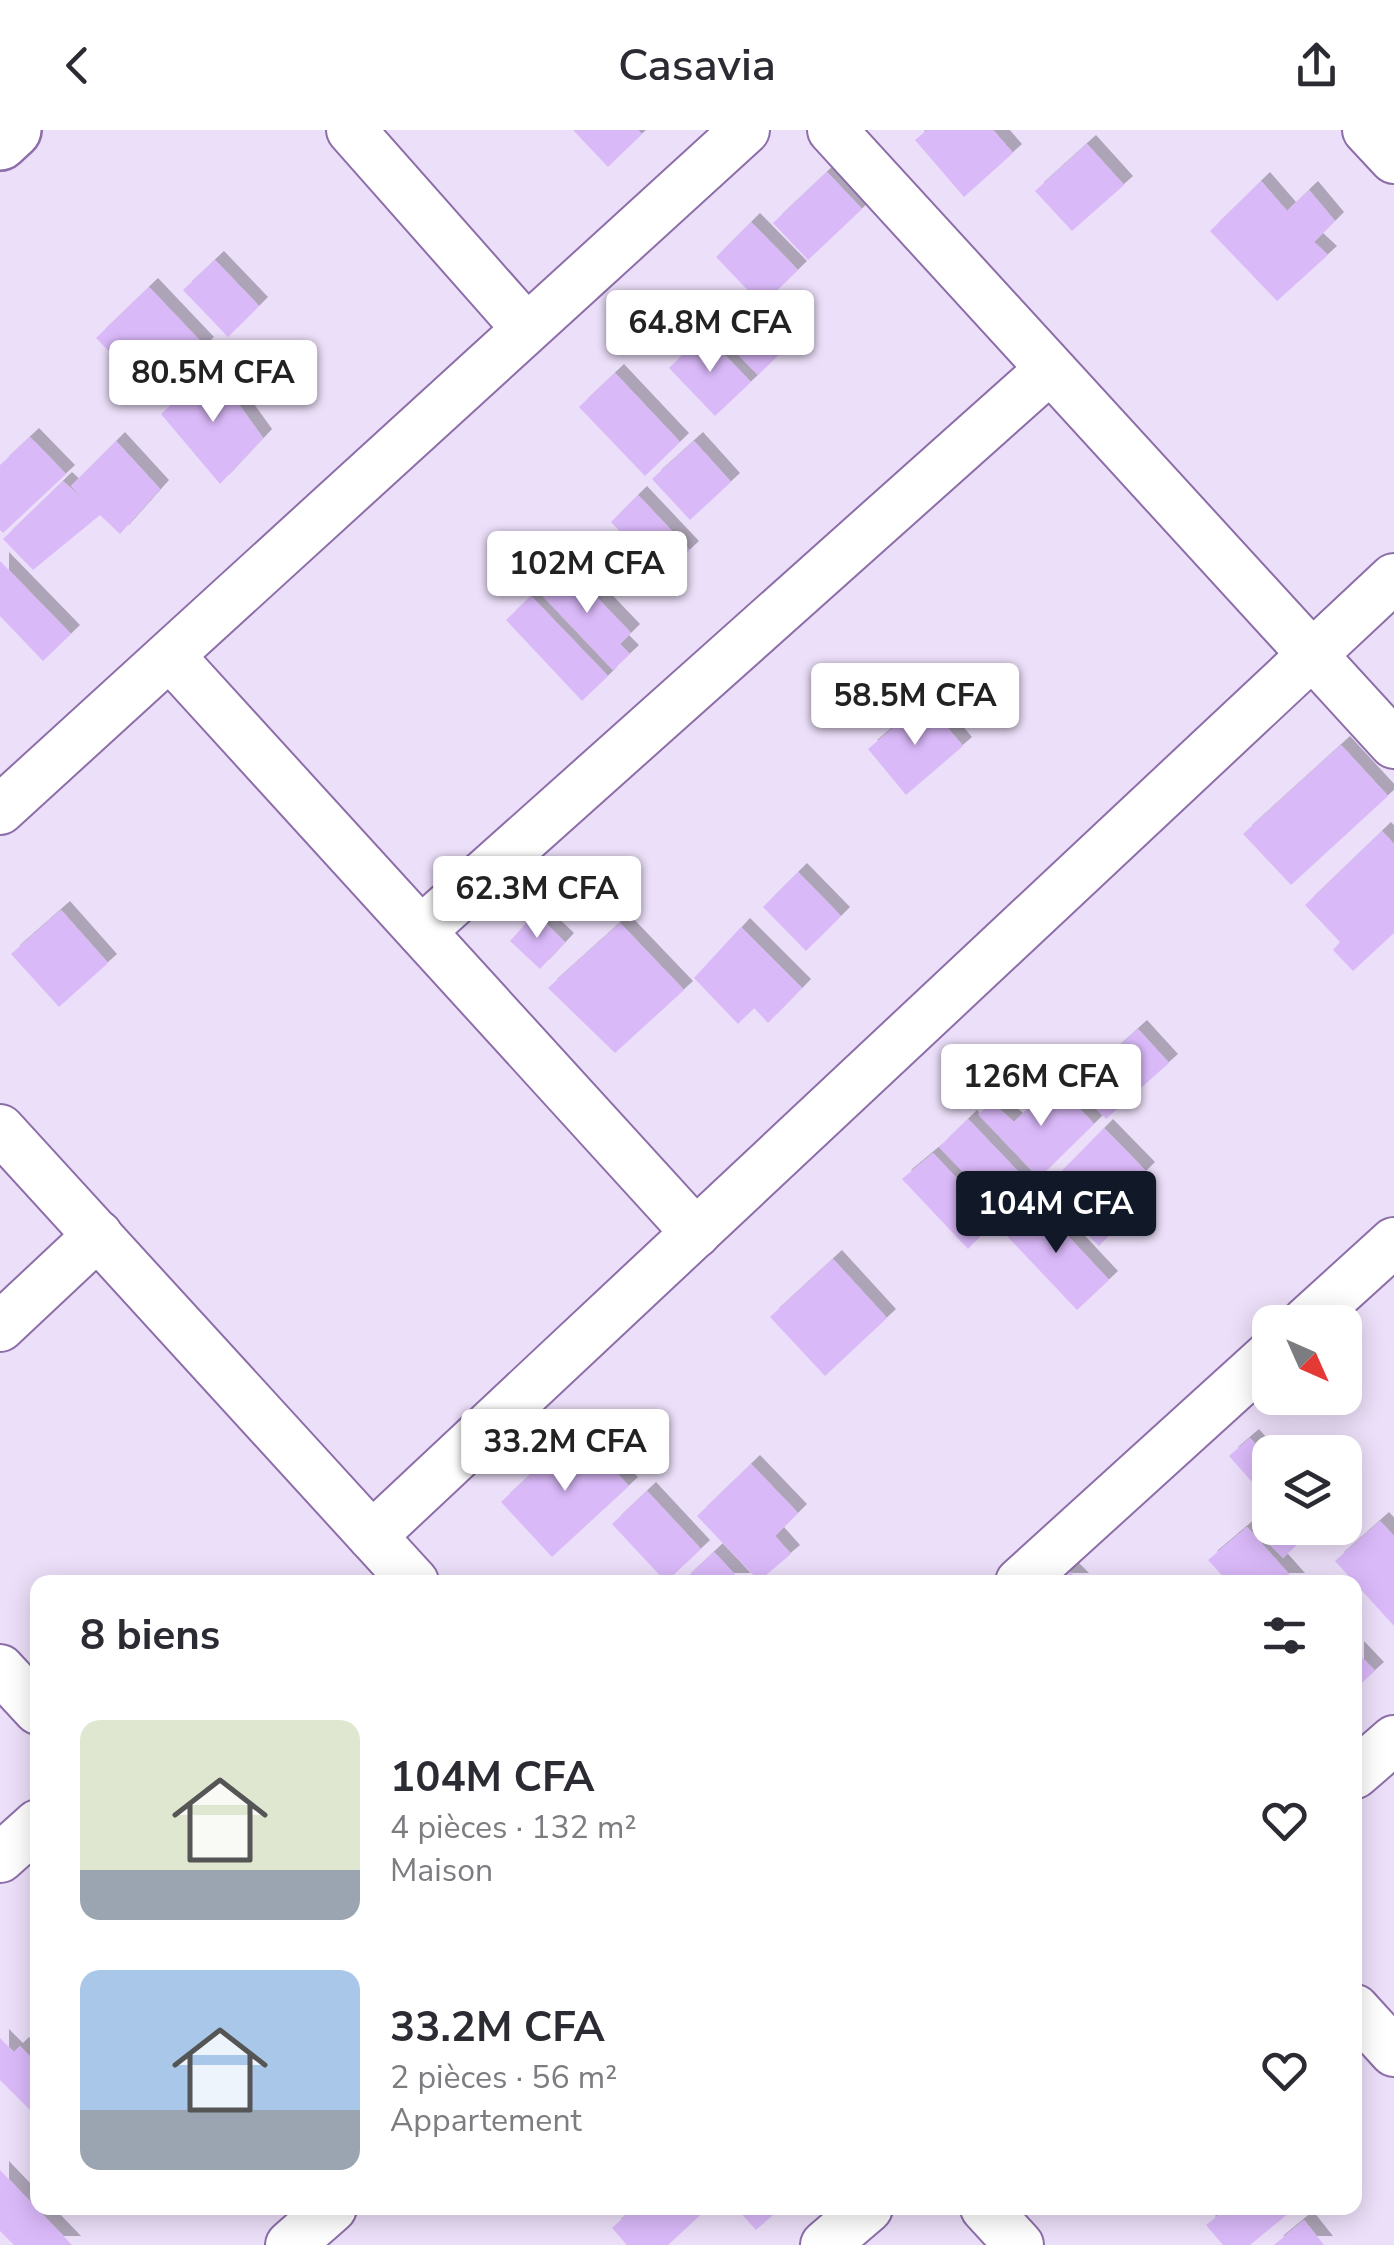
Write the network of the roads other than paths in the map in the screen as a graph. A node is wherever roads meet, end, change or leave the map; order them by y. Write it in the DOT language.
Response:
graph roads {
  1 [pos="13,130"];
  2 [pos="351,130"];
  3 [pos="745,130"];
  4 [pos="832,130"];
  5 [pos="1367,130"];
  6 [pos="0,142"];
  7 [pos="1394,160"];
  8 [pos="526,328"];
  9 [pos="1050,369"];
  10 [pos="1394,578"];
  11 [pos="1311,654"];
  12 [pos="170,656"];
  13 [pos="1394,744"];
  14 [pos="0,810"];
  15 [pos="421,931"];
  16 [pos="0,1128"];
  17 [pos="696,1234"];
  18 [pos="98,1235"];
  19 [pos="1386,1265"];
  20 [pos="1330,1305"];
  21 [pos="0,1327"];
  22 [pos="1252,1371"];
  23 [pos="372,1536"];
  24 [pos="408,1575"];
  25 [pos="1028,1575"];
  26 [pos="0,1670"];
  27 [pos="30,1702"];
  28 [pos="1394,1740"];
  29 [pos="1362,1768"];
  30 [pos="30,1831"];
  31 [pos="0,1858"];
  32 [pos="1362,2017"];
  33 [pos="1394,2052"];
  34 [pos="324,2215"];
  35 [pos="860,2215"];
  36 [pos="991,2215"];
  37 [pos="290,2245"];
  38 [pos="825,2245"];
  39 [pos="1019,2245"];
  1 -- 6 [label="main road"];
  2 -- 8 [label="street"];
  3 -- 8 [label="street"];
  4 -- 9 [label="street"];
  5 -- 7 [label="street"];
  8 -- 12 [label="street"];
  9 -- 11 [label="street"];
  9 -- 15 [label="street"];
  10 -- 11 [label="street"];
  11 -- 13 [label="street"];
  11 -- 17 [label="street"];
  12 -- 14 [label="street"];
  12 -- 15 [label="street"];
  15 -- 17 [label="street"];
  16 -- 18 [label="street"];
  17 -- 23 [label="street"];
  18 -- 21 [label="street"];
  18 -- 23 [label="street"];
  19 -- 20 [label="street"];
  22 -- 25 [label="street"];
  23 -- 24 [label="street"];
  26 -- 27 [label="street"];
  28 -- 29 [label="street"];
  30 -- 31 [label="street"];
  32 -- 33 [label="street"];
  34 -- 37 [label="street"];
  35 -- 38 [label="street"];
  36 -- 39 [label="street"];
}
